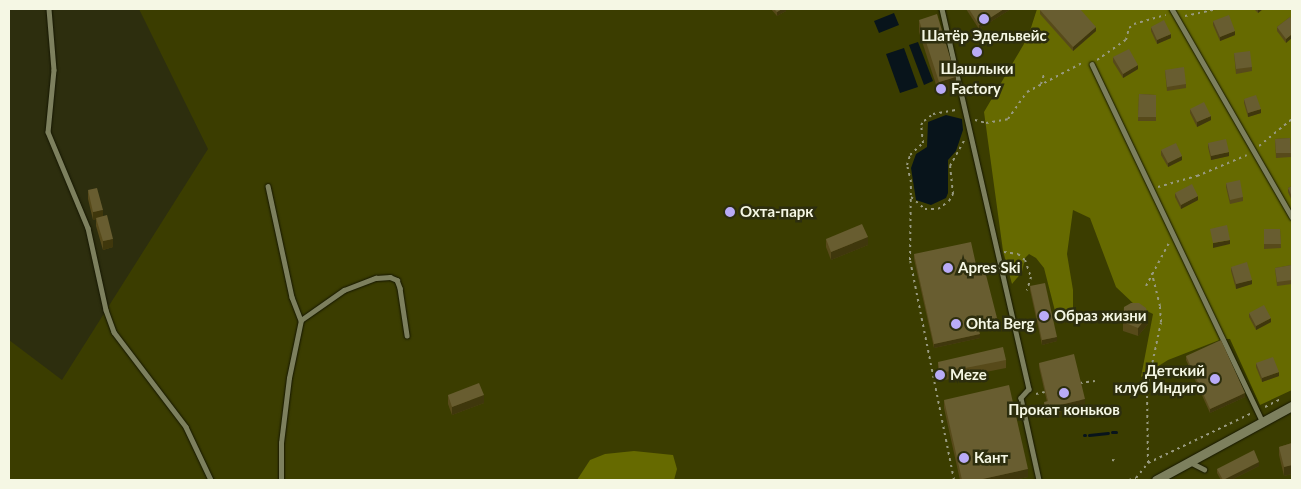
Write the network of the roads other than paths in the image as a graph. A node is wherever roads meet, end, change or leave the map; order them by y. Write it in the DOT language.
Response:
graph roads {
  1 [pos="49,9"];
  2 [pos="942,9"];
  3 [pos="1172,9"];
  4 [pos="1092,64"];
  5 [pos="268,186"];
  6 [pos="1292,217"];
  7 [pos="301,320"];
  8 [pos="408,335"];
  9 [pos="1292,406"];
  10 [pos="1262,420"];
  11 [pos="1190,462"];
  12 [pos="1204,469"];
  13 [pos="211,480"];
  14 [pos="281,480"];
  15 [pos="1039,480"];
  16 [pos="1156,480"];
  1 -- 13 [label="lane"];
  2 -- 15 [label="lane"];
  3 -- 6 [label="lane"];
  4 -- 10 [label="lane"];
  5 -- 7 [label="lane"];
  7 -- 8 [label="lane"];
  7 -- 14 [label="lane"];
  9 -- 10 [label="street"];
  10 -- 11 [label="street"];
  11 -- 12 [label="lane"];
  11 -- 16 [label="street"];
}
